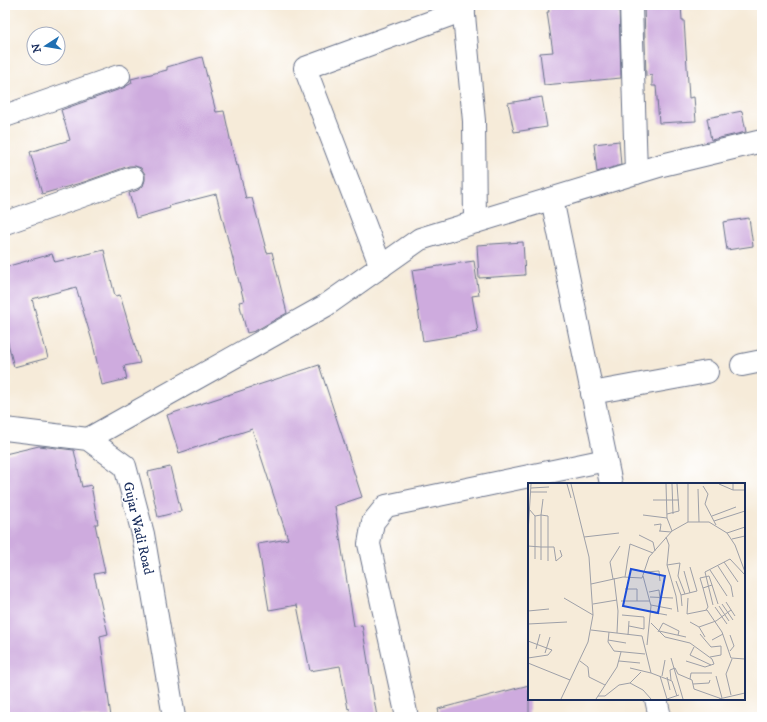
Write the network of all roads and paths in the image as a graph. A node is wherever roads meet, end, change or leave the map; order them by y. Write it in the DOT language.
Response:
graph roads {
  1 [pos="631,5"];
  2 [pos="464,8"];
  3 [pos="119,76"];
  4 [pos="5,116"];
  5 [pos="762,141"];
  6 [pos="636,173"];
  7 [pos="133,178"];
  8 [pos="552,199"];
  9 [pos="475,222"];
  10 [pos="5,223"];
  11 [pos="381,267"];
  12 [pos="707,372"];
  13 [pos="592,393"];
  14 [pos="5,429"];
  15 [pos="88,439"];
  16 [pos="606,460"];
  17 [pos="611,483"];
  18 [pos="656,700"];
  19 [pos="174,717"];
  20 [pos="407,717"];
  21 [pos="660,717"];
  1 -- 6 [label="street"];
  2 -- 9 [label="street"];
  2 -- 11 [label="street"];
  3 -- 4 [label="street"];
  5 -- 6 [label="street"];
  6 -- 8 [label="street"];
  7 -- 10 [label="street"];
  8 -- 9 [label="street"];
  8 -- 13 [label="street"];
  9 -- 11 [label="street"];
  11 -- 15 [label="street"];
  12 -- 13 [label="street"];
  13 -- 16 [label="street"];
  14 -- 15 [label="street, Gujar Wadi Road"];
  15 -- 19 [label="street, Gujar Wadi Road"];
  16 -- 17 [label="street"];
  16 -- 20 [label="street"];
  18 -- 21 [label="street"];
}
